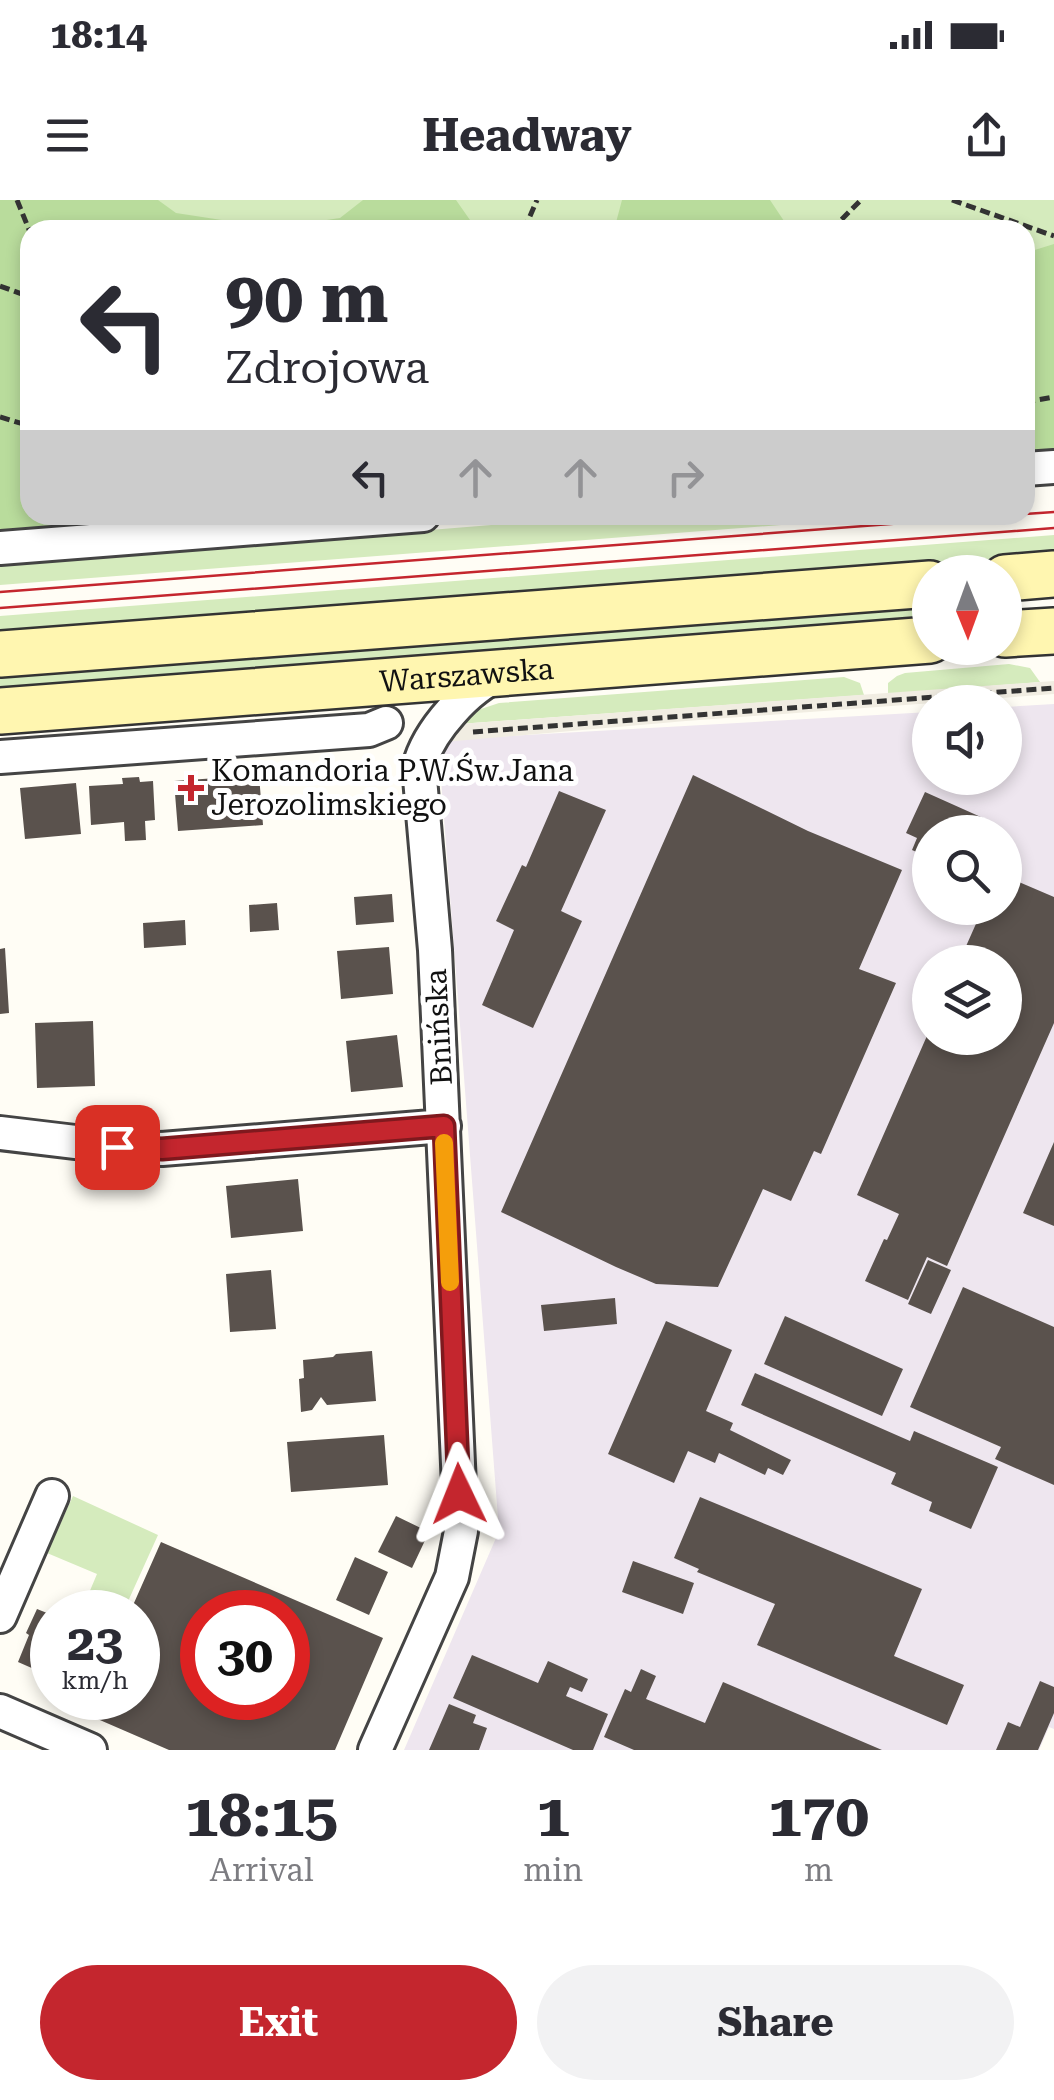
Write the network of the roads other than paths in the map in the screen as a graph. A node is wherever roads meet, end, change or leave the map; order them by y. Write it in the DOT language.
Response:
graph roads {
  1 [pos="296,525"];
  2 [pos="0,548"];
  3 [pos="1054,574"];
  4 [pos="1022,577"];
  5 [pos="912,585"];
  6 [pos="1054,631"];
  7 [pos="1022,633"];
  8 [pos="912,641"];
  9 [pos="0,654"];
  10 [pos="508,671"];
  11 [pos="326,685"];
  12 [pos="0,711"];
  13 [pos="386,722"];
  14 [pos="426,752"];
  15 [pos="0,757"];
  16 [pos="444,1126"];
  17 [pos="0,1133"];
  18 [pos="52,1496"];
  19 [pos="0,1616"];
  20 [pos="0,1711"];
  21 [pos="90,1750"];
  22 [pos="375,1750"];
  1 -- 2 [label="street"];
  3 -- 4 [label="main road"];
  5 -- 9 [label="main road, Warszawska"];
  6 -- 7 [label="main road"];
  8 -- 10 [label="main road, Warszawska"];
  10 -- 11 [label="main road, Warszawska"];
  10 -- 14 [label="street"];
  11 -- 12 [label="main road, Warszawska"];
  11 -- 13 [label="street"];
  13 -- 14 [label="street"];
  13 -- 15 [label="street, Warszawska"];
  14 -- 16 [label="street, Bnińska"];
  16 -- 17 [label="street"];
  16 -- 22 [label="street, Bnińska"];
  18 -- 19 [label="street"];
  20 -- 21 [label="street"];
}
